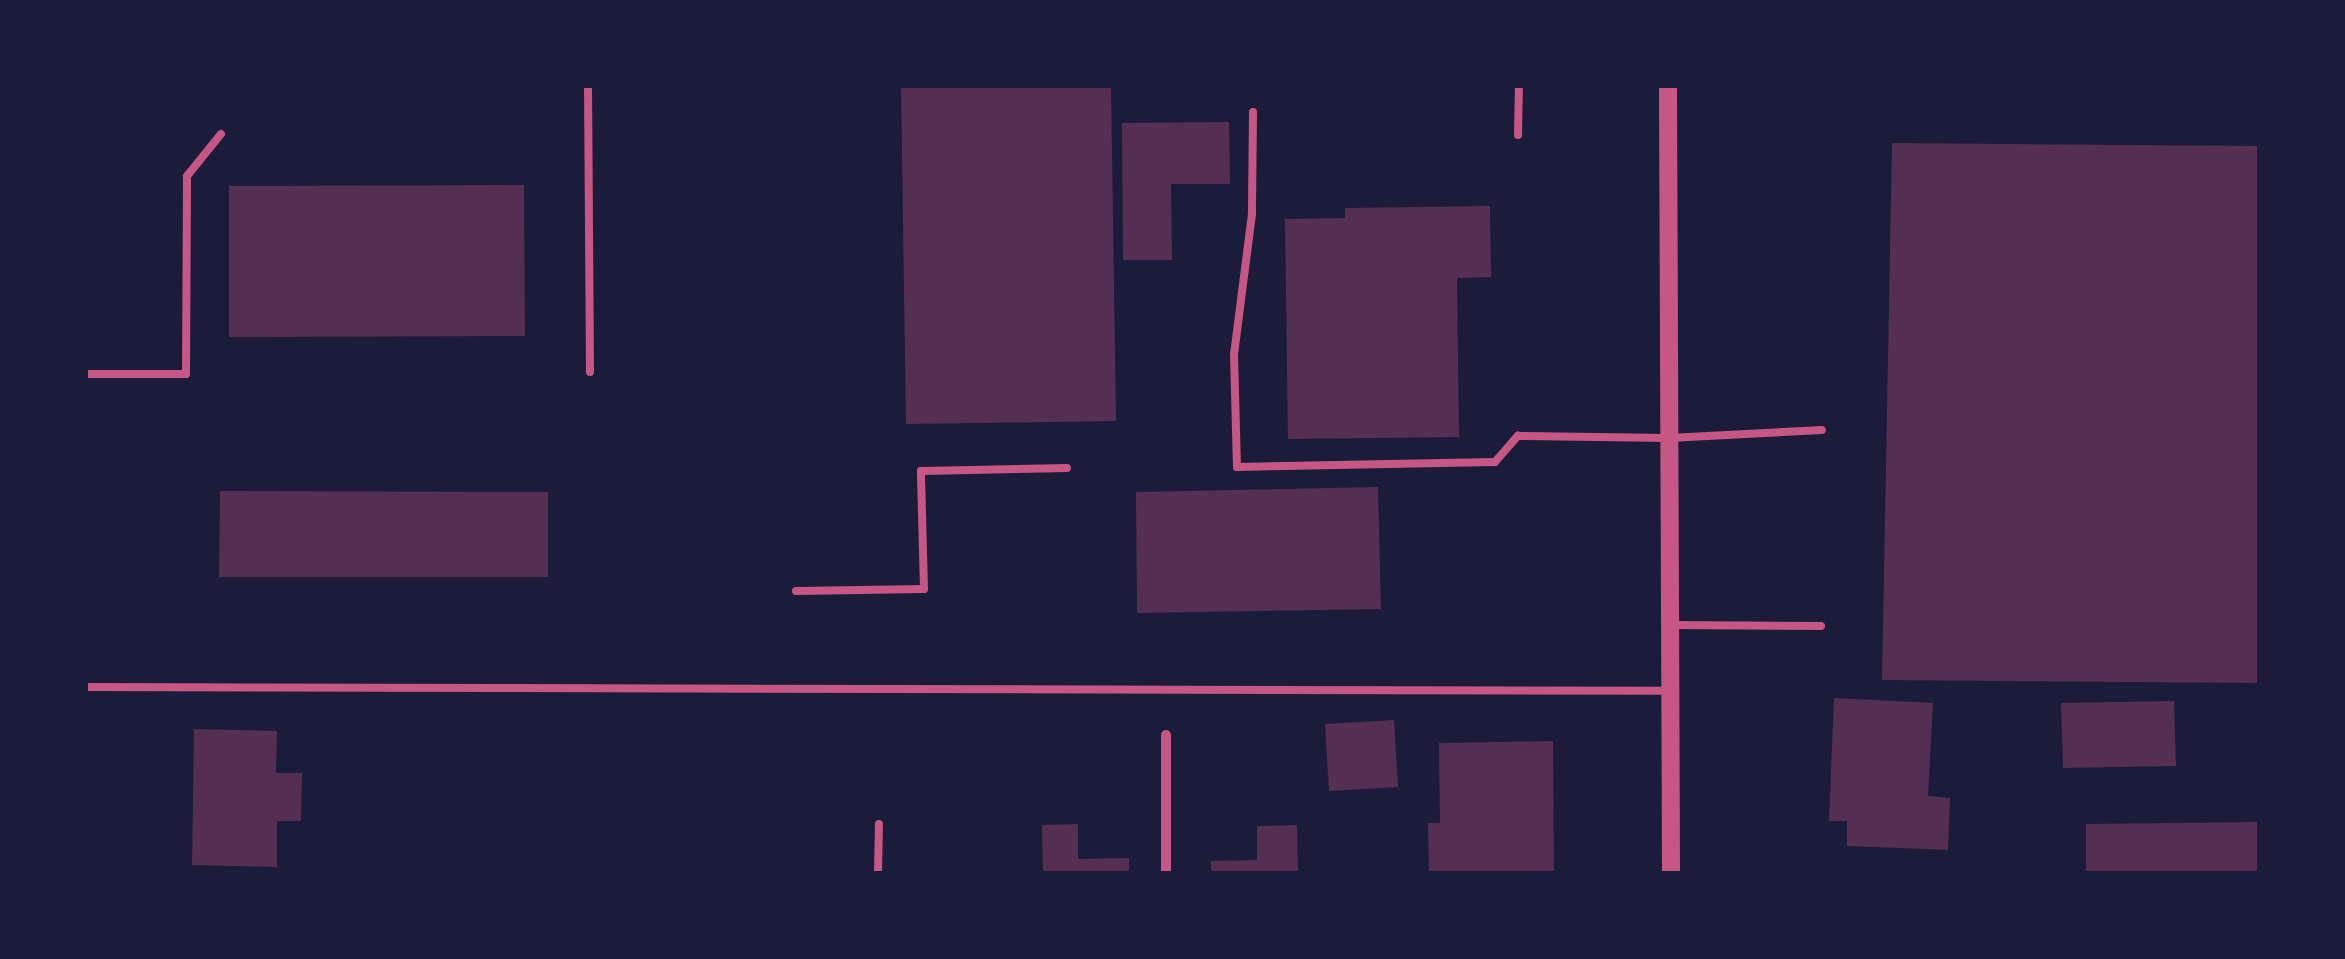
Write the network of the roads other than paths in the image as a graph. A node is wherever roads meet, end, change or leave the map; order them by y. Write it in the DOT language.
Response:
graph roads {
  1 [pos="588,85"];
  2 [pos="1519,85"];
  3 [pos="1668,85"];
  4 [pos="1253,112"];
  5 [pos="220,134"];
  6 [pos="1518,135"];
  7 [pos="590,372"];
  8 [pos="85,374"];
  9 [pos="1822,430"];
  10 [pos="1669,438"];
  11 [pos="1067,468"];
  12 [pos="796,591"];
  13 [pos="1669,625"];
  14 [pos="1821,626"];
  15 [pos="85,687"];
  16 [pos="1670,691"];
  17 [pos="1166,736"];
  18 [pos="878,824"];
  19 [pos="878,874"];
  20 [pos="1166,874"];
  21 [pos="1671,874"];
  1 -- 7 [label="lane"];
  2 -- 6 [label="lane"];
  3 -- 10 [label="street"];
  4 -- 10 [label="lane"];
  5 -- 8 [label="lane"];
  9 -- 10 [label="lane"];
  10 -- 13 [label="street"];
  11 -- 12 [label="lane"];
  13 -- 14 [label="lane"];
  13 -- 16 [label="street"];
  15 -- 16 [label="lane"];
  16 -- 21 [label="street"];
  17 -- 20 [label="street"];
  18 -- 19 [label="lane"];
}
